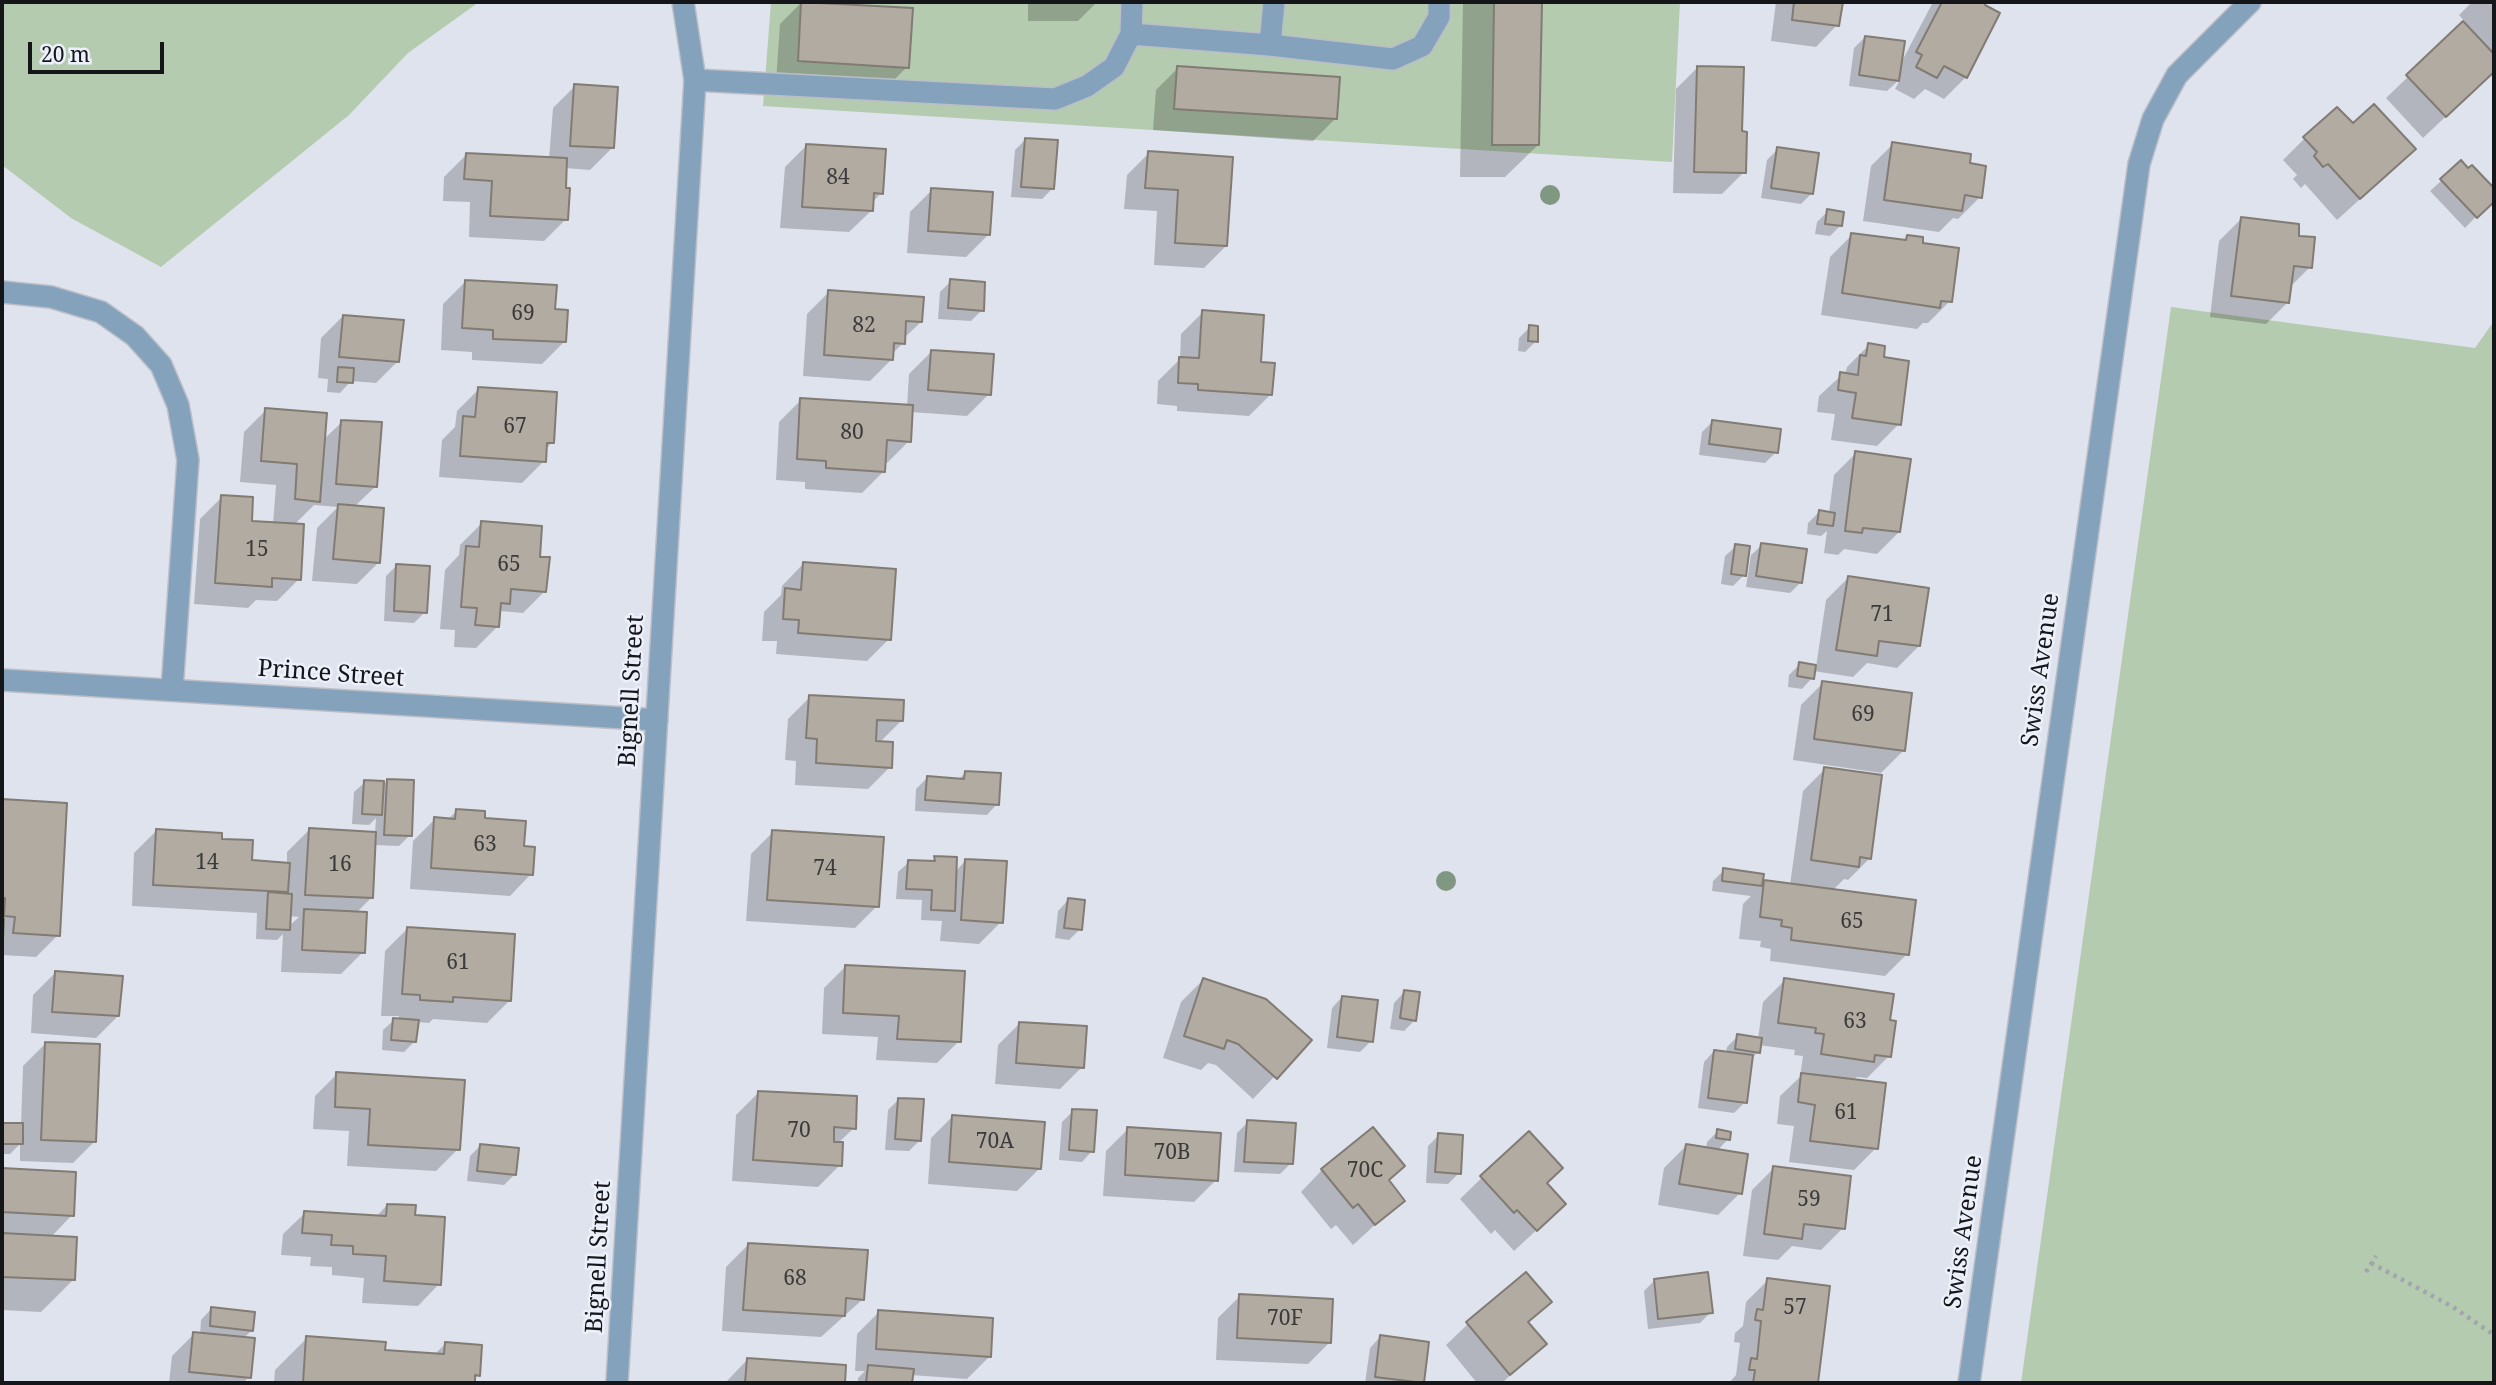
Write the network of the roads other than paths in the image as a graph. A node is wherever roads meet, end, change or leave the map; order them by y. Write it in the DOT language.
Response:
graph roads {
  1 [pos="683,2"];
  2 [pos="1132,2"];
  3 [pos="1274,2"];
  4 [pos="1439,2"];
  5 [pos="2250,2"];
  6 [pos="1131,34"];
  7 [pos="1270,45"];
  8 [pos="695,80"];
  9 [pos="2,292"];
  10 [pos="2,680"];
  11 [pos="172,690"];
  12 [pos="657,720"];
  13 [pos="617,1383"];
  14 [pos="1969,1383"];
  1 -- 8 [label="street, Bignell Street"];
  2 -- 6 [label="street"];
  3 -- 7 [label="street"];
  4 -- 7 [label="street"];
  5 -- 14 [label="street, Swiss Avenue"];
  6 -- 7 [label="street"];
  6 -- 8 [label="street"];
  8 -- 12 [label="street, Bignell Street"];
  9 -- 11 [label="street"];
  10 -- 11 [label="street, Prince Street"];
  11 -- 12 [label="street, Prince Street"];
  12 -- 13 [label="street, Bignell Street"];
}
